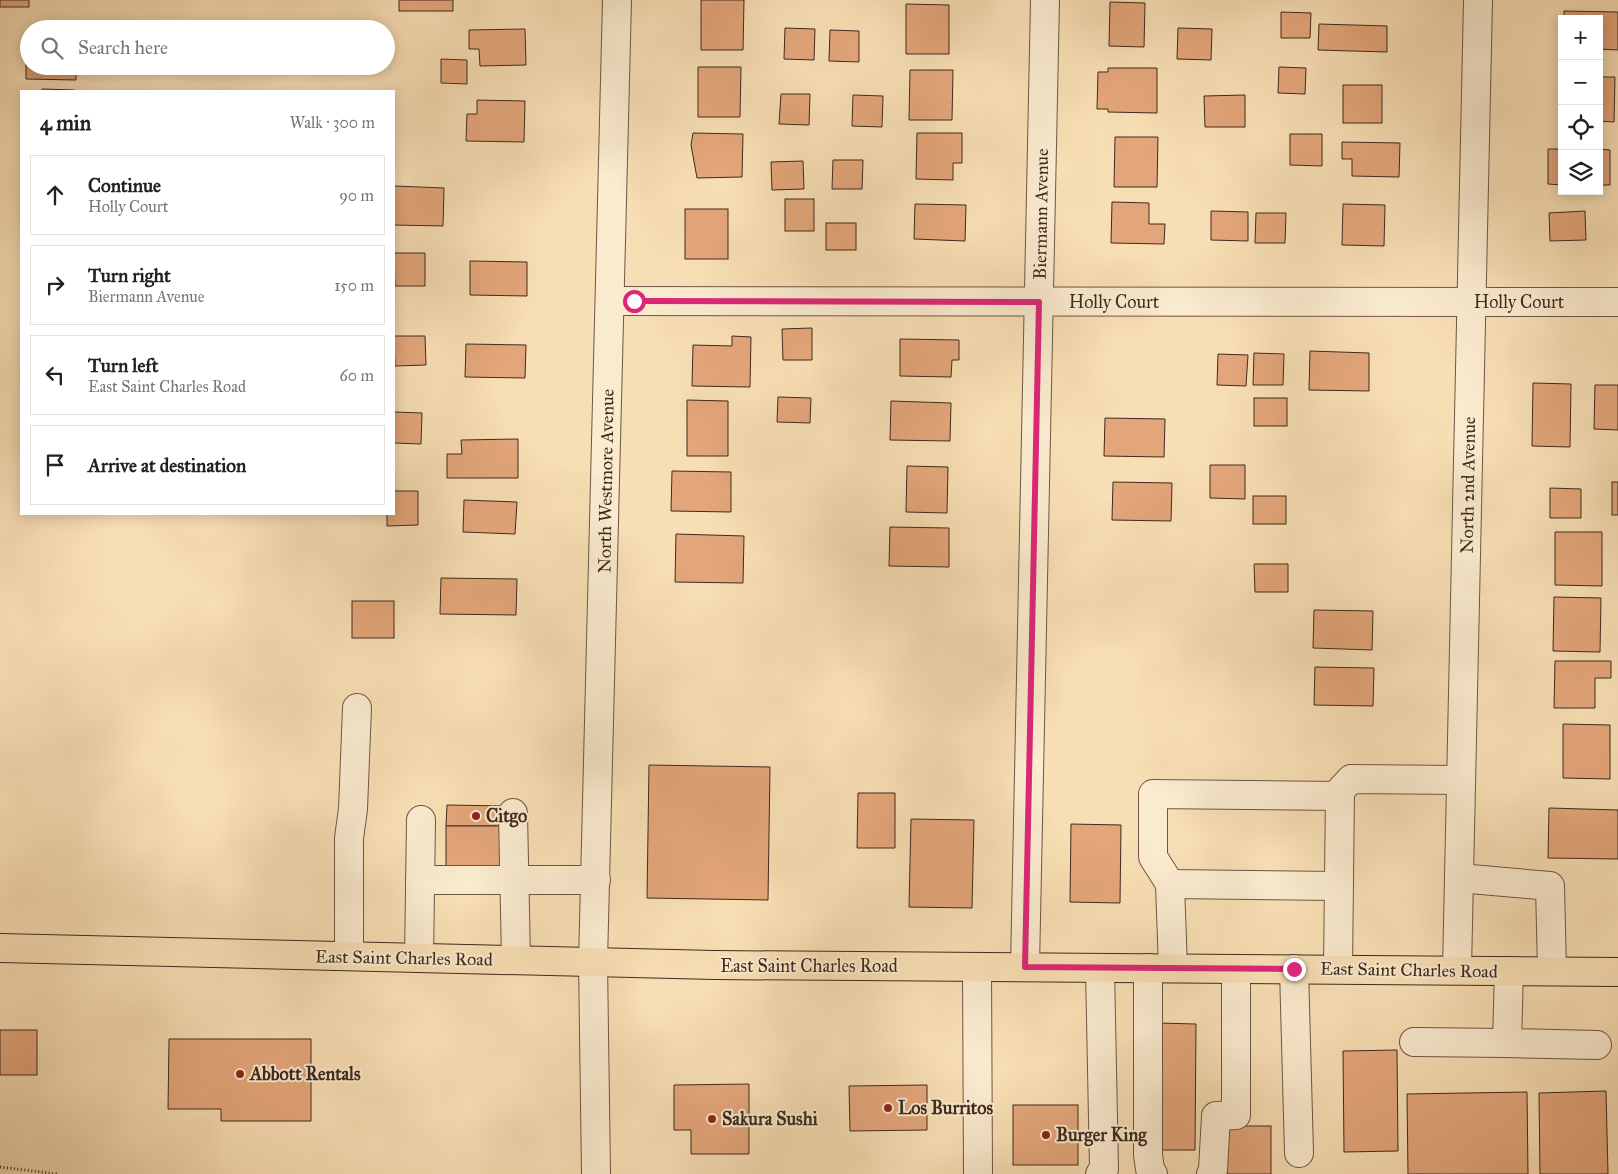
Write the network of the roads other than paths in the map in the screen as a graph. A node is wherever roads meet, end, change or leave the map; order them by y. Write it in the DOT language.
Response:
graph roads {
  1 [pos="617,0"];
  2 [pos="1045,0"];
  3 [pos="1478,0"];
  4 [pos="610,301"];
  5 [pos="1039,302"];
  6 [pos="1472,302"];
  7 [pos="1618,302"];
  8 [pos="357,708"];
  9 [pos="1461,780"];
  10 [pos="1340,796"];
  11 [pos="513,813"];
  12 [pos="421,820"];
  13 [pos="1459,878"];
  14 [pos="420,880"];
  15 [pos="516,880"];
  16 [pos="596,880"];
  17 [pos="1170,884"];
  18 [pos="1339,886"];
  19 [pos="0,948"];
  20 [pos="349,956"];
  21 [pos="419,958"];
  22 [pos="516,960"];
  23 [pos="593,962"];
  24 [pos="977,967"];
  25 [pos="1025,967"];
  26 [pos="1100,968"];
  27 [pos="1160,968"];
  28 [pos="1236,968"];
  29 [pos="1294,969"];
  30 [pos="1338,970"];
  31 [pos="1457,970"];
  32 [pos="1509,971"];
  33 [pos="1552,971"];
  34 [pos="1618,972"];
  35 [pos="1414,1042"];
  36 [pos="1507,1043"];
  37 [pos="1597,1045"];
  38 [pos="1299,1153"];
  39 [pos="596,1174"];
  40 [pos="978,1174"];
  41 [pos="1100,1174"];
  42 [pos="1153,1174"];
  43 [pos="1211,1174"];
  1 -- 4 [label="street, North Westmore Avenue"];
  2 -- 5 [label="street, Biermann Avenue"];
  3 -- 6 [label="street, North 2nd Avenue"];
  4 -- 5 [label="street, Holly Court"];
  4 -- 16 [label="street, North Westmore Avenue"];
  5 -- 6 [label="street, Holly Court"];
  5 -- 25 [label="street, Biermann Avenue"];
  6 -- 7 [label="street, Holly Court"];
  6 -- 9 [label="street, North 2nd Avenue"];
  8 -- 20 [label="street"];
  9 -- 10 [label="street"];
  9 -- 13 [label="street, North 2nd Avenue"];
  10 -- 17 [label="street"];
  10 -- 18 [label="street"];
  11 -- 15 [label="street"];
  12 -- 14 [label="street"];
  13 -- 31 [label="street, North 2nd Avenue"];
  13 -- 33 [label="street"];
  14 -- 15 [label="street"];
  14 -- 21 [label="street"];
  15 -- 16 [label="street"];
  15 -- 22 [label="street"];
  16 -- 23 [label="street, North Westmore Avenue"];
  17 -- 18 [label="street"];
  17 -- 27 [label="street"];
  18 -- 30 [label="street"];
  19 -- 20 [label="main road, East Saint Charles Road"];
  20 -- 21 [label="main road, East Saint Charles Road"];
  21 -- 22 [label="main road, East Saint Charles Road"];
  22 -- 23 [label="main road, East Saint Charles Road"];
  23 -- 24 [label="main road, East Saint Charles Road"];
  23 -- 39 [label="street, North Westmore Avenue"];
  24 -- 25 [label="main road, East Saint Charles Road"];
  24 -- 40 [label="street"];
  25 -- 26 [label="main road, East Saint Charles Road"];
  26 -- 27 [label="main road, East Saint Charles Road"];
  26 -- 41 [label="street"];
  27 -- 28 [label="main road, East Saint Charles Road"];
  27 -- 42 [label="street"];
  28 -- 29 [label="main road, East Saint Charles Road"];
  28 -- 43 [label="street"];
  29 -- 30 [label="main road, East Saint Charles Road"];
  29 -- 38 [label="street"];
  30 -- 31 [label="main road, East Saint Charles Road"];
  31 -- 32 [label="main road, East Saint Charles Road"];
  32 -- 33 [label="main road, East Saint Charles Road"];
  32 -- 36 [label="street"];
  33 -- 34 [label="main road, East Saint Charles Road"];
  35 -- 36 [label="street"];
  36 -- 37 [label="street"];
}
